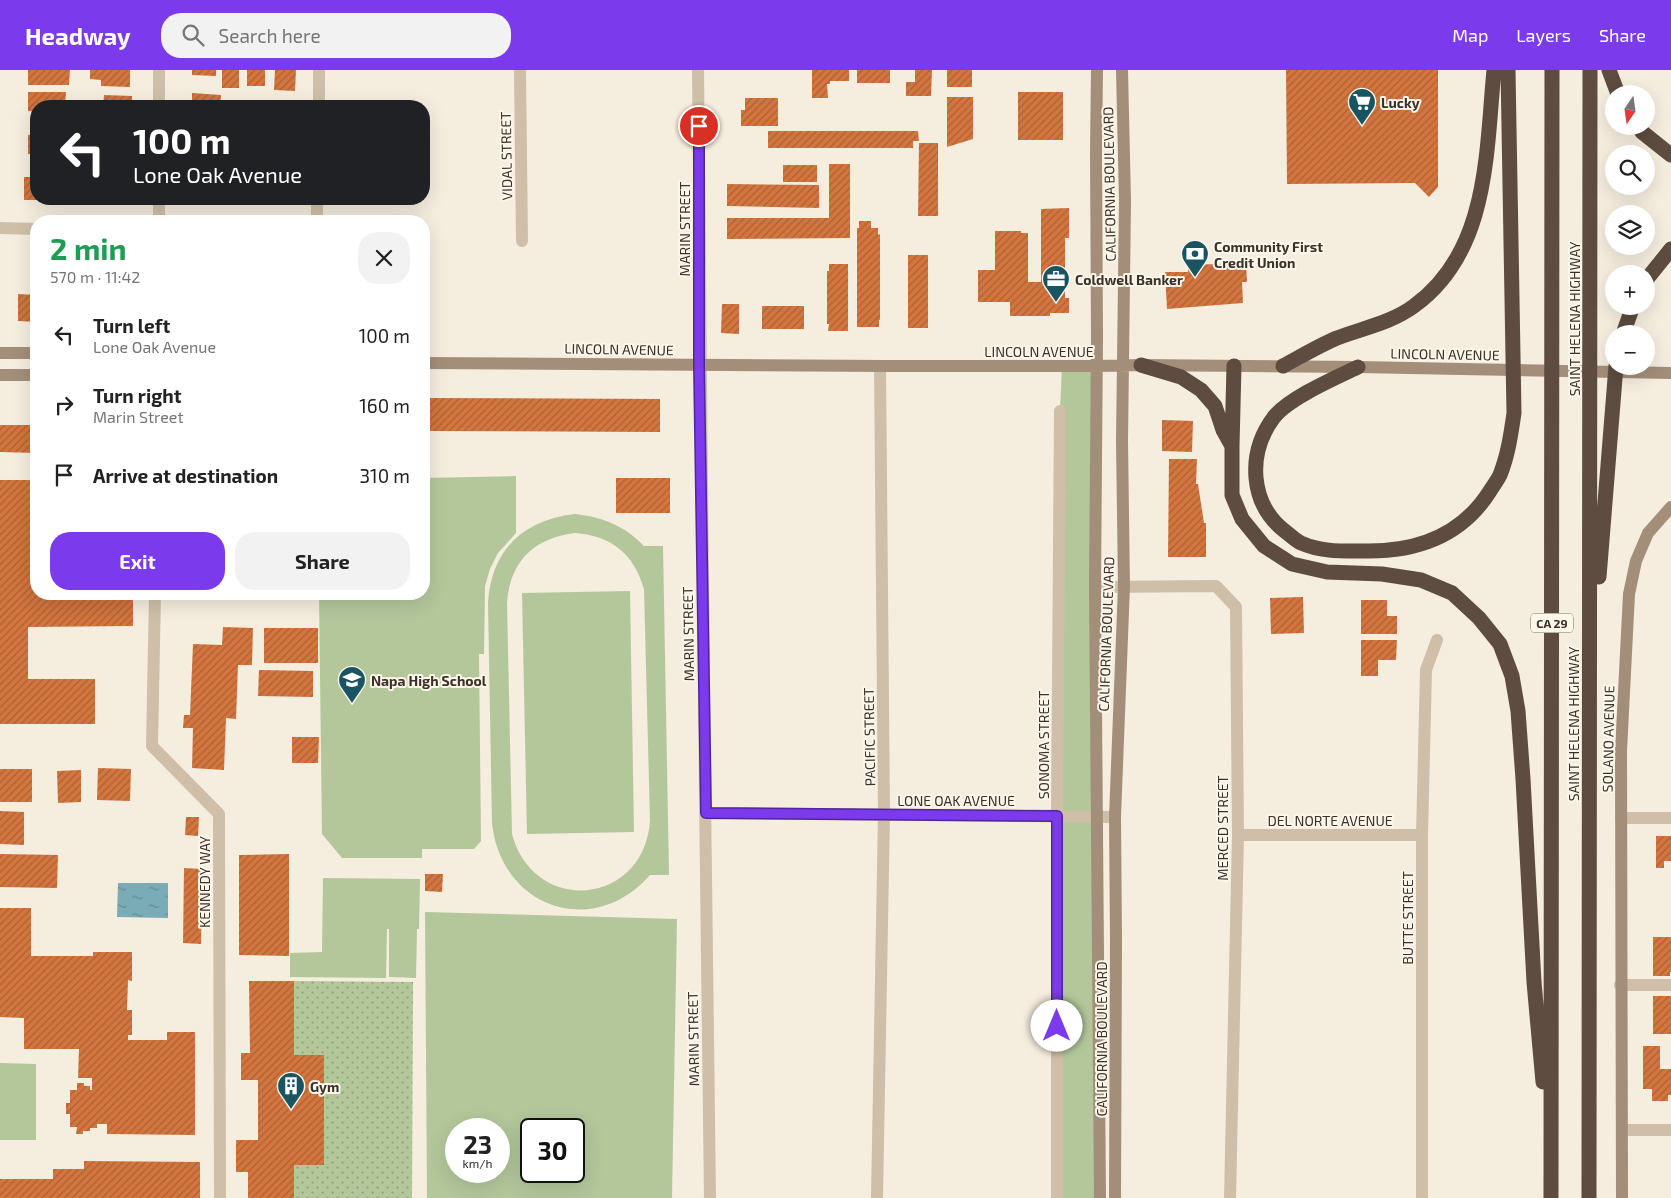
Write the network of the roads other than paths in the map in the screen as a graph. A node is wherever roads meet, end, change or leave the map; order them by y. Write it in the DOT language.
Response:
graph roads {
  1 [pos="159,70"];
  2 [pos="319,70"];
  3 [pos="520,70"];
  4 [pos="698,70"];
  5 [pos="1097,70"];
  6 [pos="1122,70"];
  7 [pos="1494,70"];
  8 [pos="1508,70"];
  9 [pos="1552,70"];
  10 [pos="1590,70"];
  11 [pos="1609,70"];
  12 [pos="1615,85"];
  13 [pos="159,100"];
  14 [pos="318,100"];
  15 [pos="1646,135"];
  16 [pos="1671,155"];
  17 [pos="0,228"];
  18 [pos="30,228"];
  19 [pos="522,242"];
  20 [pos="1671,249"];
  21 [pos="1655,269"];
  22 [pos="0,353"];
  23 [pos="30,353"];
  24 [pos="430,363"];
  25 [pos="699,364"];
  26 [pos="1140,364"];
  27 [pos="1123,365"];
  28 [pos="880,366"];
  29 [pos="1097,366"];
  30 [pos="1234,366"];
  31 [pos="1282,366"];
  32 [pos="1358,367"];
  33 [pos="1671,373"];
  34 [pos="0,375"];
  35 [pos="30,375"];
  36 [pos="1615,375"];
  37 [pos="1060,411"];
  38 [pos="1232,446"];
  39 [pos="1671,507"];
  40 [pos="1095,586"];
  41 [pos="1124,586"];
  42 [pos="155,600"];
  43 [pos="1437,640"];
  44 [pos="1590,765"];
  45 [pos="706,813"];
  46 [pos="884,814"];
  47 [pos="1057,816"];
  48 [pos="1098,817"];
  49 [pos="1115,817"];
  50 [pos="1621,818"];
  51 [pos="1671,818"];
  52 [pos="1238,835"];
  53 [pos="1422,836"];
  54 [pos="1620,985"];
  55 [pos="1671,985"];
  56 [pos="1622,1130"];
  57 [pos="1671,1130"];
  58 [pos="1551,1177"];
  59 [pos="220,1198"];
  60 [pos="710,1198"];
  61 [pos="877,1198"];
  62 [pos="1057,1198"];
  63 [pos="1100,1198"];
  64 [pos="1115,1198"];
  65 [pos="1230,1198"];
  66 [pos="1422,1198"];
  67 [pos="1551,1198"];
  68 [pos="1589,1198"];
  69 [pos="1622,1198"];
  1 -- 13 [label="street"];
  2 -- 14 [label="street"];
  3 -- 19 [label="street, VIDAL STREET"];
  4 -- 25 [label="street, MARIN STREET"];
  5 -- 29 [label="street, CALIFORNIA BOULEVARD"];
  6 -- 27 [label="street, CALIFORNIA BOULEVARD"];
  7 -- 31 [label="highway"];
  8 -- 32 [label="highway"];
  9 -- 58 [label="highway, SAINT HELENA HIGHWAY / CA 29"];
  10 -- 44 [label="highway, SAINT HELENA HIGHWAY / CA 29"];
  11 -- 12 [label="highway"];
  15 -- 16 [label="highway"];
  17 -- 18 [label="street"];
  20 -- 21 [label="highway"];
  22 -- 23 [label="street"];
  24 -- 25 [label="street, LINCOLN AVENUE"];
  25 -- 28 [label="street, LINCOLN AVENUE"];
  25 -- 45 [label="street, MARIN STREET"];
  26 -- 27 [label="street, LINCOLN AVENUE"];
  26 -- 30 [label="street, LINCOLN AVENUE"];
  26 -- 38 [label="highway"];
  27 -- 29 [label="street, LINCOLN AVENUE"];
  27 -- 41 [label="street, CALIFORNIA BOULEVARD"];
  28 -- 29 [label="street, LINCOLN AVENUE"];
  28 -- 46 [label="street, PACIFIC STREET"];
  29 -- 40 [label="street, CALIFORNIA BOULEVARD"];
  30 -- 31 [label="street, LINCOLN AVENUE"];
  30 -- 38 [label="highway"];
  31 -- 32 [label="street, LINCOLN AVENUE"];
  32 -- 33 [label="street, LINCOLN AVENUE"];
  34 -- 35 [label="street"];
  36 -- 44 [label="highway"];
  37 -- 47 [label="street, SONOMA STREET"];
  38 -- 58 [label="highway"];
  39 -- 50 [label="street, SOLANO AVENUE"];
  40 -- 41 [label="street, MERCED STREET"];
  40 -- 48 [label="street, CALIFORNIA BOULEVARD"];
  41 -- 49 [label="street, CALIFORNIA BOULEVARD"];
  41 -- 52 [label="street, MERCED STREET"];
  42 -- 59 [label="street, KENNEDY WAY"];
  43 -- 53 [label="street, BUTTE STREET"];
  44 -- 68 [label="highway, SAINT HELENA HIGHWAY / CA 29"];
  45 -- 46 [label="street, LONE OAK AVENUE"];
  45 -- 60 [label="street, MARIN STREET"];
  46 -- 47 [label="street, LONE OAK AVENUE"];
  46 -- 61 [label="street, PACIFIC STREET"];
  47 -- 48 [label="street, LONE OAK AVENUE"];
  47 -- 62 [label="street, SONOMA STREET"];
  48 -- 49 [label="street, LONE OAK AVENUE"];
  48 -- 63 [label="street, CALIFORNIA BOULEVARD"];
  49 -- 64 [label="street, CALIFORNIA BOULEVARD"];
  50 -- 51 [label="street"];
  50 -- 54 [label="street, SOLANO AVENUE"];
  52 -- 53 [label="street, DEL NORTE AVENUE"];
  52 -- 65 [label="street, MERCED STREET"];
  53 -- 66 [label="street, BUTTE STREET"];
  54 -- 55 [label="street"];
  54 -- 56 [label="street, SOLANO AVENUE"];
  56 -- 57 [label="street"];
  56 -- 69 [label="street, SOLANO AVENUE"];
  58 -- 67 [label="highway, SAINT HELENA HIGHWAY / CA 29"];
}
